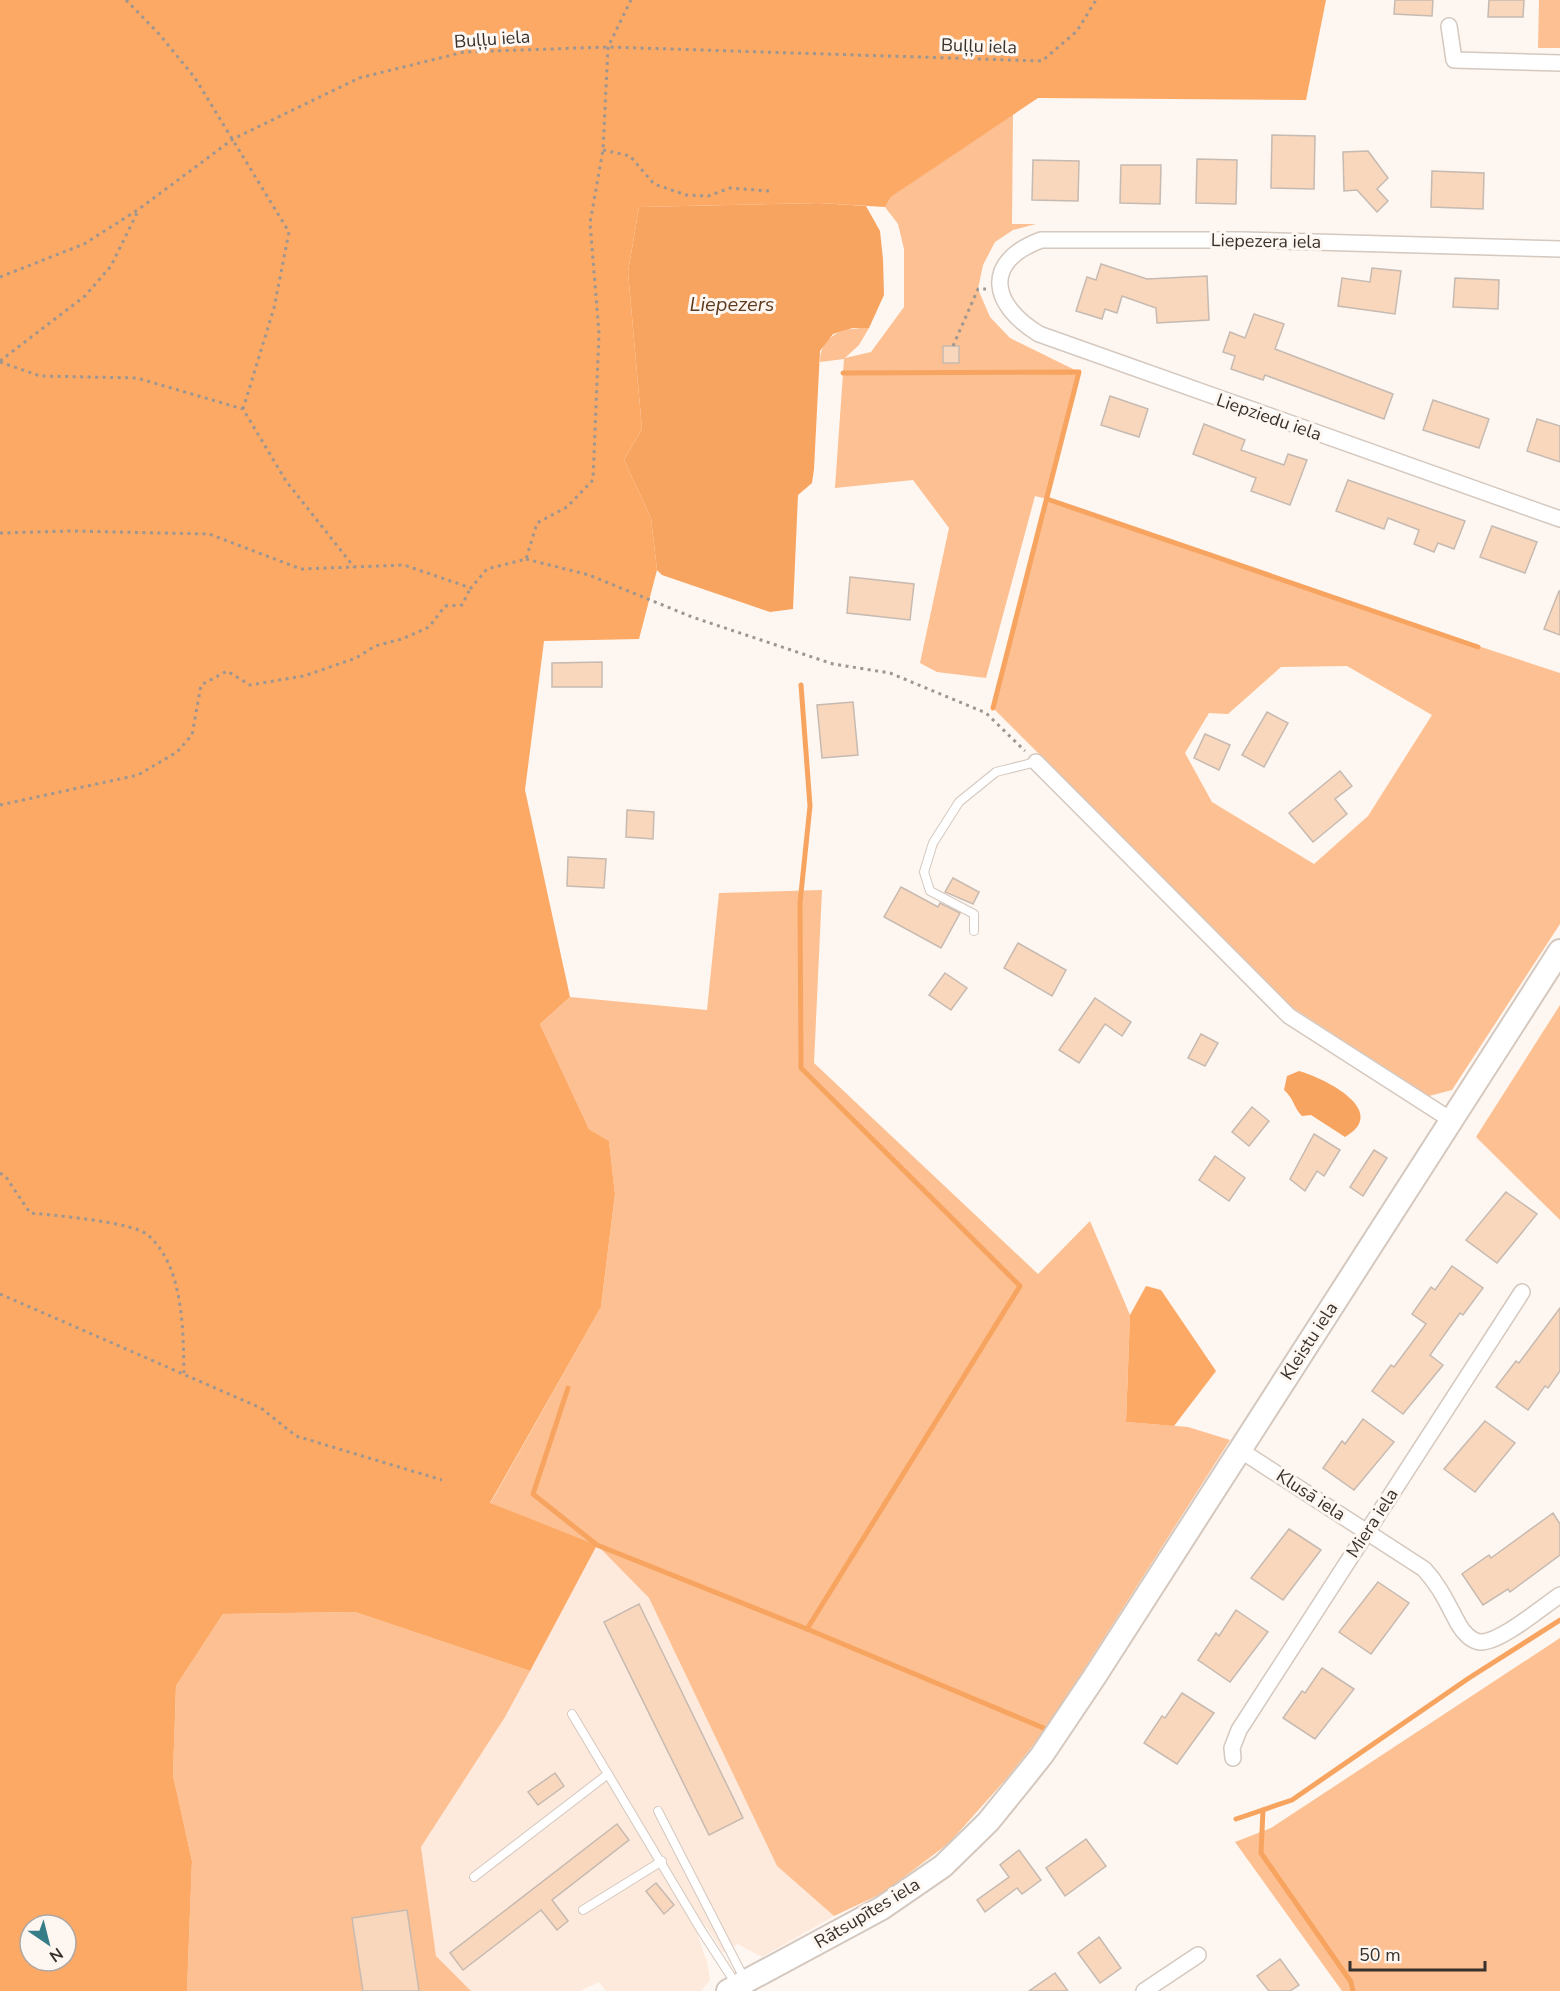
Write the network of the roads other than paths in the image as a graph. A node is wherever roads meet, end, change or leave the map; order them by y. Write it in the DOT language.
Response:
graph roads {
  1 [pos="1449,26"];
  2 [pos="1560,63"];
  3 [pos="1560,249"];
  4 [pos="1000,288"];
  5 [pos="1560,519"];
  6 [pos="1036,762"];
  7 [pos="974,932"];
  8 [pos="1560,951"];
  9 [pos="1450,1120"];
  10 [pos="1522,1292"];
  11 [pos="1240,1450"];
  12 [pos="1367,1531"];
  13 [pos="1560,1595"];
  14 [pos="572,1714"];
  15 [pos="1058,1731"];
  16 [pos="1233,1758"];
  17 [pos="608,1773"];
  18 [pos="658,1811"];
  19 [pos="662,1861"];
  20 [pos="474,1877"];
  21 [pos="583,1910"];
  22 [pos="1198,1955"];
  23 [pos="737,1986"];
  24 [pos="1144,1991"];
  1 -- 2 [label="street"];
  3 -- 4 [label="street, Liepezera iela"];
  4 -- 5 [label="street, Liepziedu iela"];
  6 -- 7 [label="lane"];
  6 -- 9 [label="street"];
  8 -- 9 [label="street, Kleistu iela"];
  9 -- 11 [label="street, Kleistu iela"];
  10 -- 12 [label="street, Miera iela"];
  11 -- 12 [label="street, Klusā iela"];
  11 -- 15 [label="street, Kleistu iela"];
  12 -- 13 [label="street, Klusā iela"];
  12 -- 16 [label="street, Miera iela"];
  14 -- 17 [label="lane"];
  15 -- 23 [label="street, Rātsupītes iela"];
  17 -- 19 [label="lane"];
  17 -- 20 [label="lane"];
  18 -- 23 [label="lane"];
  19 -- 21 [label="lane"];
  19 -- 23 [label="lane"];
  22 -- 24 [label="street"];
}
